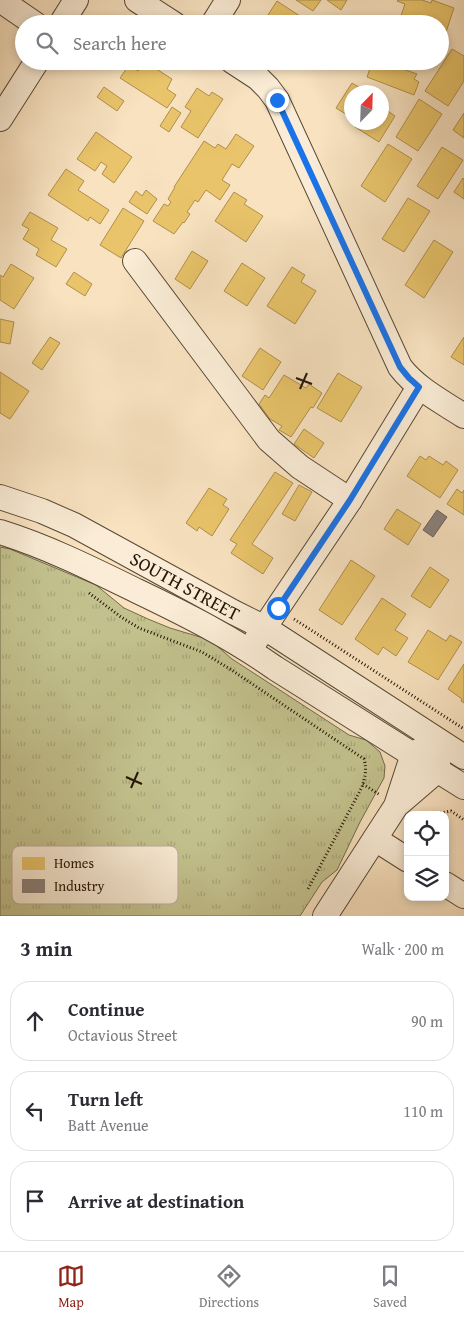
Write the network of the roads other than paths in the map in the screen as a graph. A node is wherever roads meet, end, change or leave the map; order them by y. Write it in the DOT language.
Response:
graph roads {
  1 [pos="0,0"];
  2 [pos="76,0"];
  3 [pos="137,0"];
  4 [pos="228,0"];
  5 [pos="22,15"];
  6 [pos="66,15"];
  7 [pos="160,15"];
  8 [pos="219,15"];
  9 [pos="31,70"];
  10 [pos="246,70"];
  11 [pos="0,119"];
  12 [pos="135,261"];
  13 [pos="419,387"];
  14 [pos="464,416"];
  15 [pos="0,497"];
  16 [pos="350,500"];
  17 [pos="0,532"];
  18 [pos="265,628"];
  19 [pos="249,650"];
  20 [pos="438,740"];
  21 [pos="413,754"];
  22 [pos="464,757"];
  23 [pos="438,770"];
  24 [pos="464,787"];
  25 [pos="396,806"];
  26 [pos="375,839"];
  27 [pos="404,857"];
  28 [pos="449,887"];
  29 [pos="464,896"];
  30 [pos="325,916"];
  1 -- 5 [label="street"];
  2 -- 6 [label="street"];
  3 -- 7 [label="street"];
  4 -- 8 [label="street"];
  9 -- 11 [label="street"];
  10 -- 13 [label="street"];
  12 -- 16 [label="street"];
  13 -- 14 [label="street"];
  13 -- 16 [label="street"];
  15 -- 18 [label="street, SOUTH STREET"];
  16 -- 18 [label="street"];
  17 -- 19 [label="street, SOUTH STREET"];
  18 -- 19 [label="street"];
  18 -- 20 [label="street, SOUTH STREET"];
  19 -- 21 [label="street, SOUTH STREET"];
  20 -- 21 [label="street"];
  20 -- 22 [label="street, SOUTH STREET"];
  20 -- 23 [label="street"];
  21 -- 23 [label="street, SOUTH STREET"];
  21 -- 25 [label="street"];
  23 -- 24 [label="street, SOUTH STREET"];
  23 -- 25 [label="street"];
  25 -- 26 [label="street"];
  26 -- 27 [label="street"];
  26 -- 30 [label="street"];
  28 -- 29 [label="street"];
}
